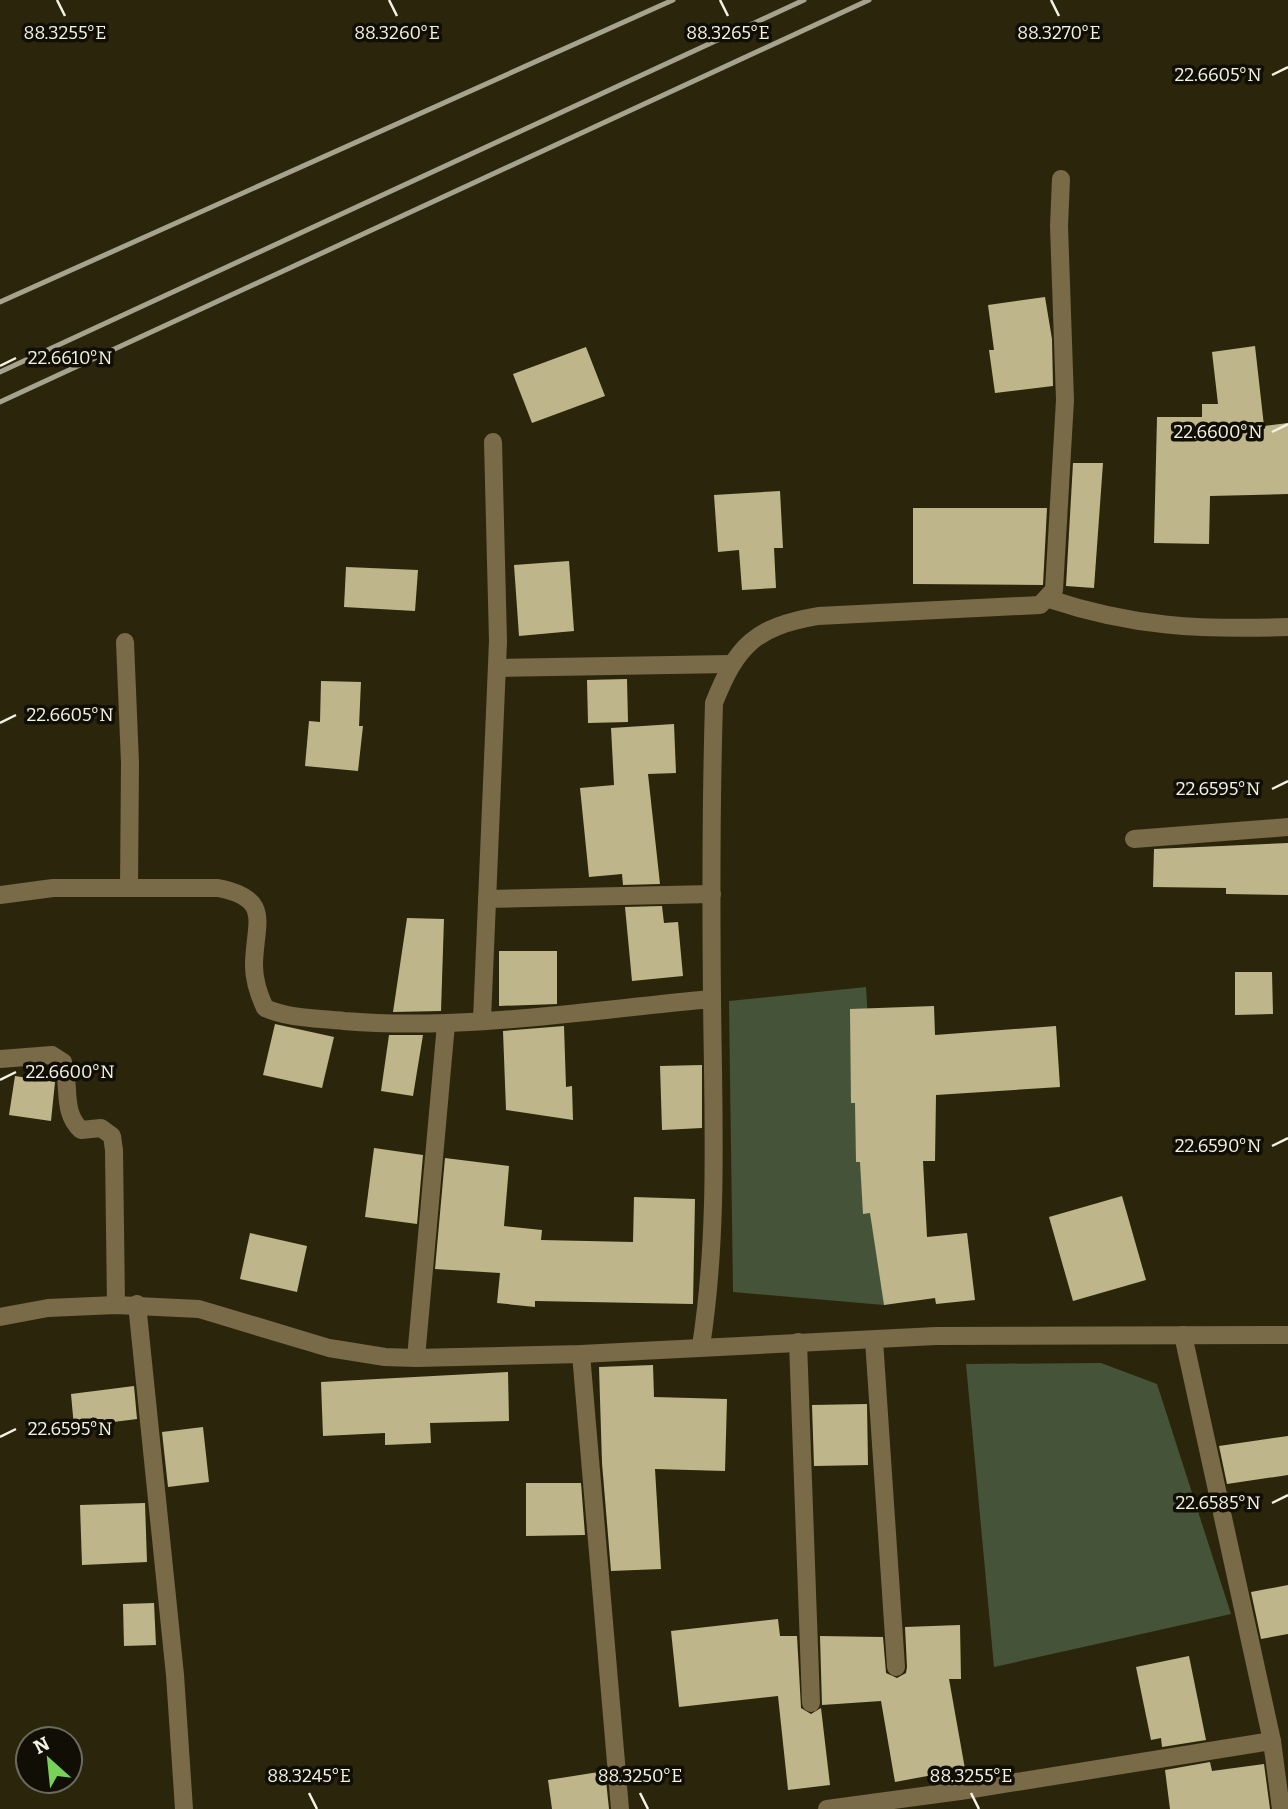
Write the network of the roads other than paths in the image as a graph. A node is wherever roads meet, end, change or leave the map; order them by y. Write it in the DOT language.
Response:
graph roads {
  1 [pos="1061,179"];
  2 [pos="493,442"];
  3 [pos="1049,598"];
  4 [pos="1288,627"];
  5 [pos="125,642"];
  6 [pos="730,664"];
  7 [pos="497,668"];
  8 [pos="1288,827"];
  9 [pos="1134,839"];
  10 [pos="129,888"];
  11 [pos="712,894"];
  12 [pos="0,895"];
  13 [pos="487,898"];
  14 [pos="712,999"];
  15 [pos="482,1020"];
  16 [pos="446,1024"];
  17 [pos="0,1059"];
  18 [pos="137,1304"];
  19 [pos="116,1305"];
  20 [pos="0,1317"];
  21 [pos="1183,1335"];
  22 [pos="1288,1335"];
  23 [pos="874,1340"];
  24 [pos="798,1342"];
  25 [pos="701,1346"];
  26 [pos="581,1354"];
  27 [pos="415,1358"];
  28 [pos="896,1667"];
  29 [pos="811,1703"];
  30 [pos="1272,1741"];
  31 [pos="184,1809"];
  32 [pos="620,1809"];
  33 [pos="827,1809"];
  34 [pos="1281,1809"];
  1 -- 3 [label="street"];
  2 -- 7 [label="street"];
  3 -- 4 [label="street"];
  3 -- 6 [label="street"];
  5 -- 10 [label="street"];
  6 -- 7 [label="street"];
  6 -- 11 [label="street"];
  7 -- 13 [label="street"];
  8 -- 9 [label="street"];
  10 -- 12 [label="street"];
  10 -- 16 [label="street"];
  11 -- 13 [label="street"];
  11 -- 14 [label="street"];
  13 -- 15 [label="street"];
  14 -- 15 [label="street"];
  14 -- 25 [label="street"];
  15 -- 16 [label="street"];
  16 -- 27 [label="street"];
  17 -- 19 [label="street"];
  18 -- 19 [label="street"];
  18 -- 27 [label="street"];
  18 -- 31 [label="street"];
  19 -- 20 [label="street"];
  21 -- 22 [label="street"];
  21 -- 23 [label="street"];
  21 -- 30 [label="street"];
  23 -- 24 [label="street"];
  23 -- 28 [label="street"];
  24 -- 25 [label="street"];
  24 -- 29 [label="street"];
  25 -- 26 [label="street"];
  26 -- 27 [label="street"];
  26 -- 32 [label="street"];
  30 -- 33 [label="street"];
  30 -- 34 [label="street"];
}
